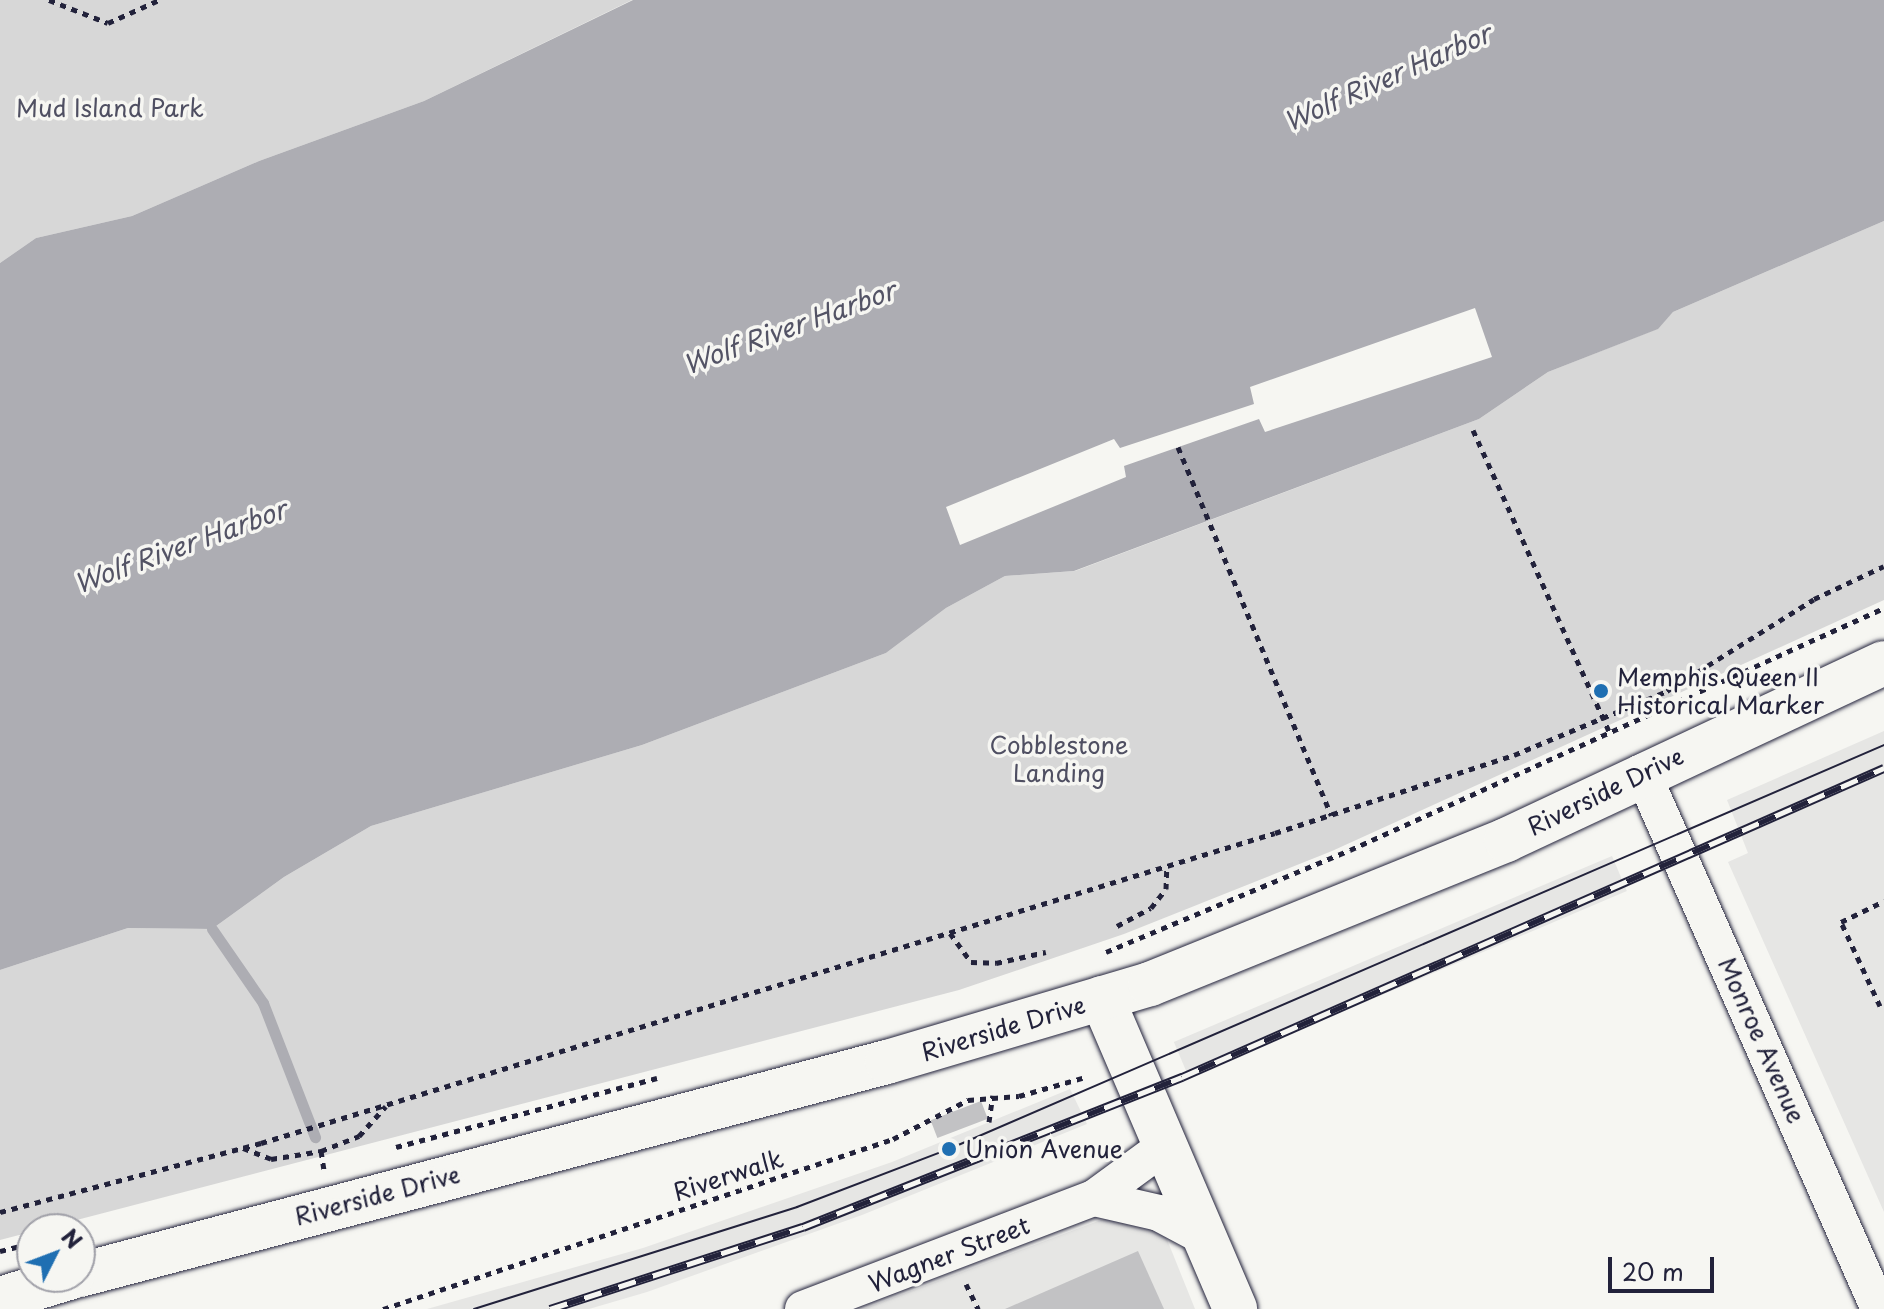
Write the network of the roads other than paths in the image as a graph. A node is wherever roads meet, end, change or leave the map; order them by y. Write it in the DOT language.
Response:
graph roads {
  1 [pos="1884,663"];
  2 [pos="1642,772"];
  3 [pos="1096,978"];
  4 [pos="1165,1146"];
  5 [pos="1094,1198"];
  6 [pos="1204,1237"];
  7 [pos="96,1271"];
  8 [pos="20,1293"];
  9 [pos="0,1299"];
  10 [pos="803,1309"];
  11 [pos="1235,1309"];
  12 [pos="1879,1309"];
  1 -- 2 [label="main road, Riverside Drive"];
  2 -- 3 [label="main road, Riverside Drive"];
  2 -- 12 [label="street, Monroe Avenue"];
  3 -- 4 [label="main road"];
  3 -- 7 [label="main road, Riverside Drive"];
  4 -- 5 [label="street, Wagner Street"];
  4 -- 6 [label="main road"];
  5 -- 6 [label="street"];
  5 -- 10 [label="street, Wagner Street"];
  6 -- 11 [label="main road"];
  8 -- 9 [label="main road"];
}
